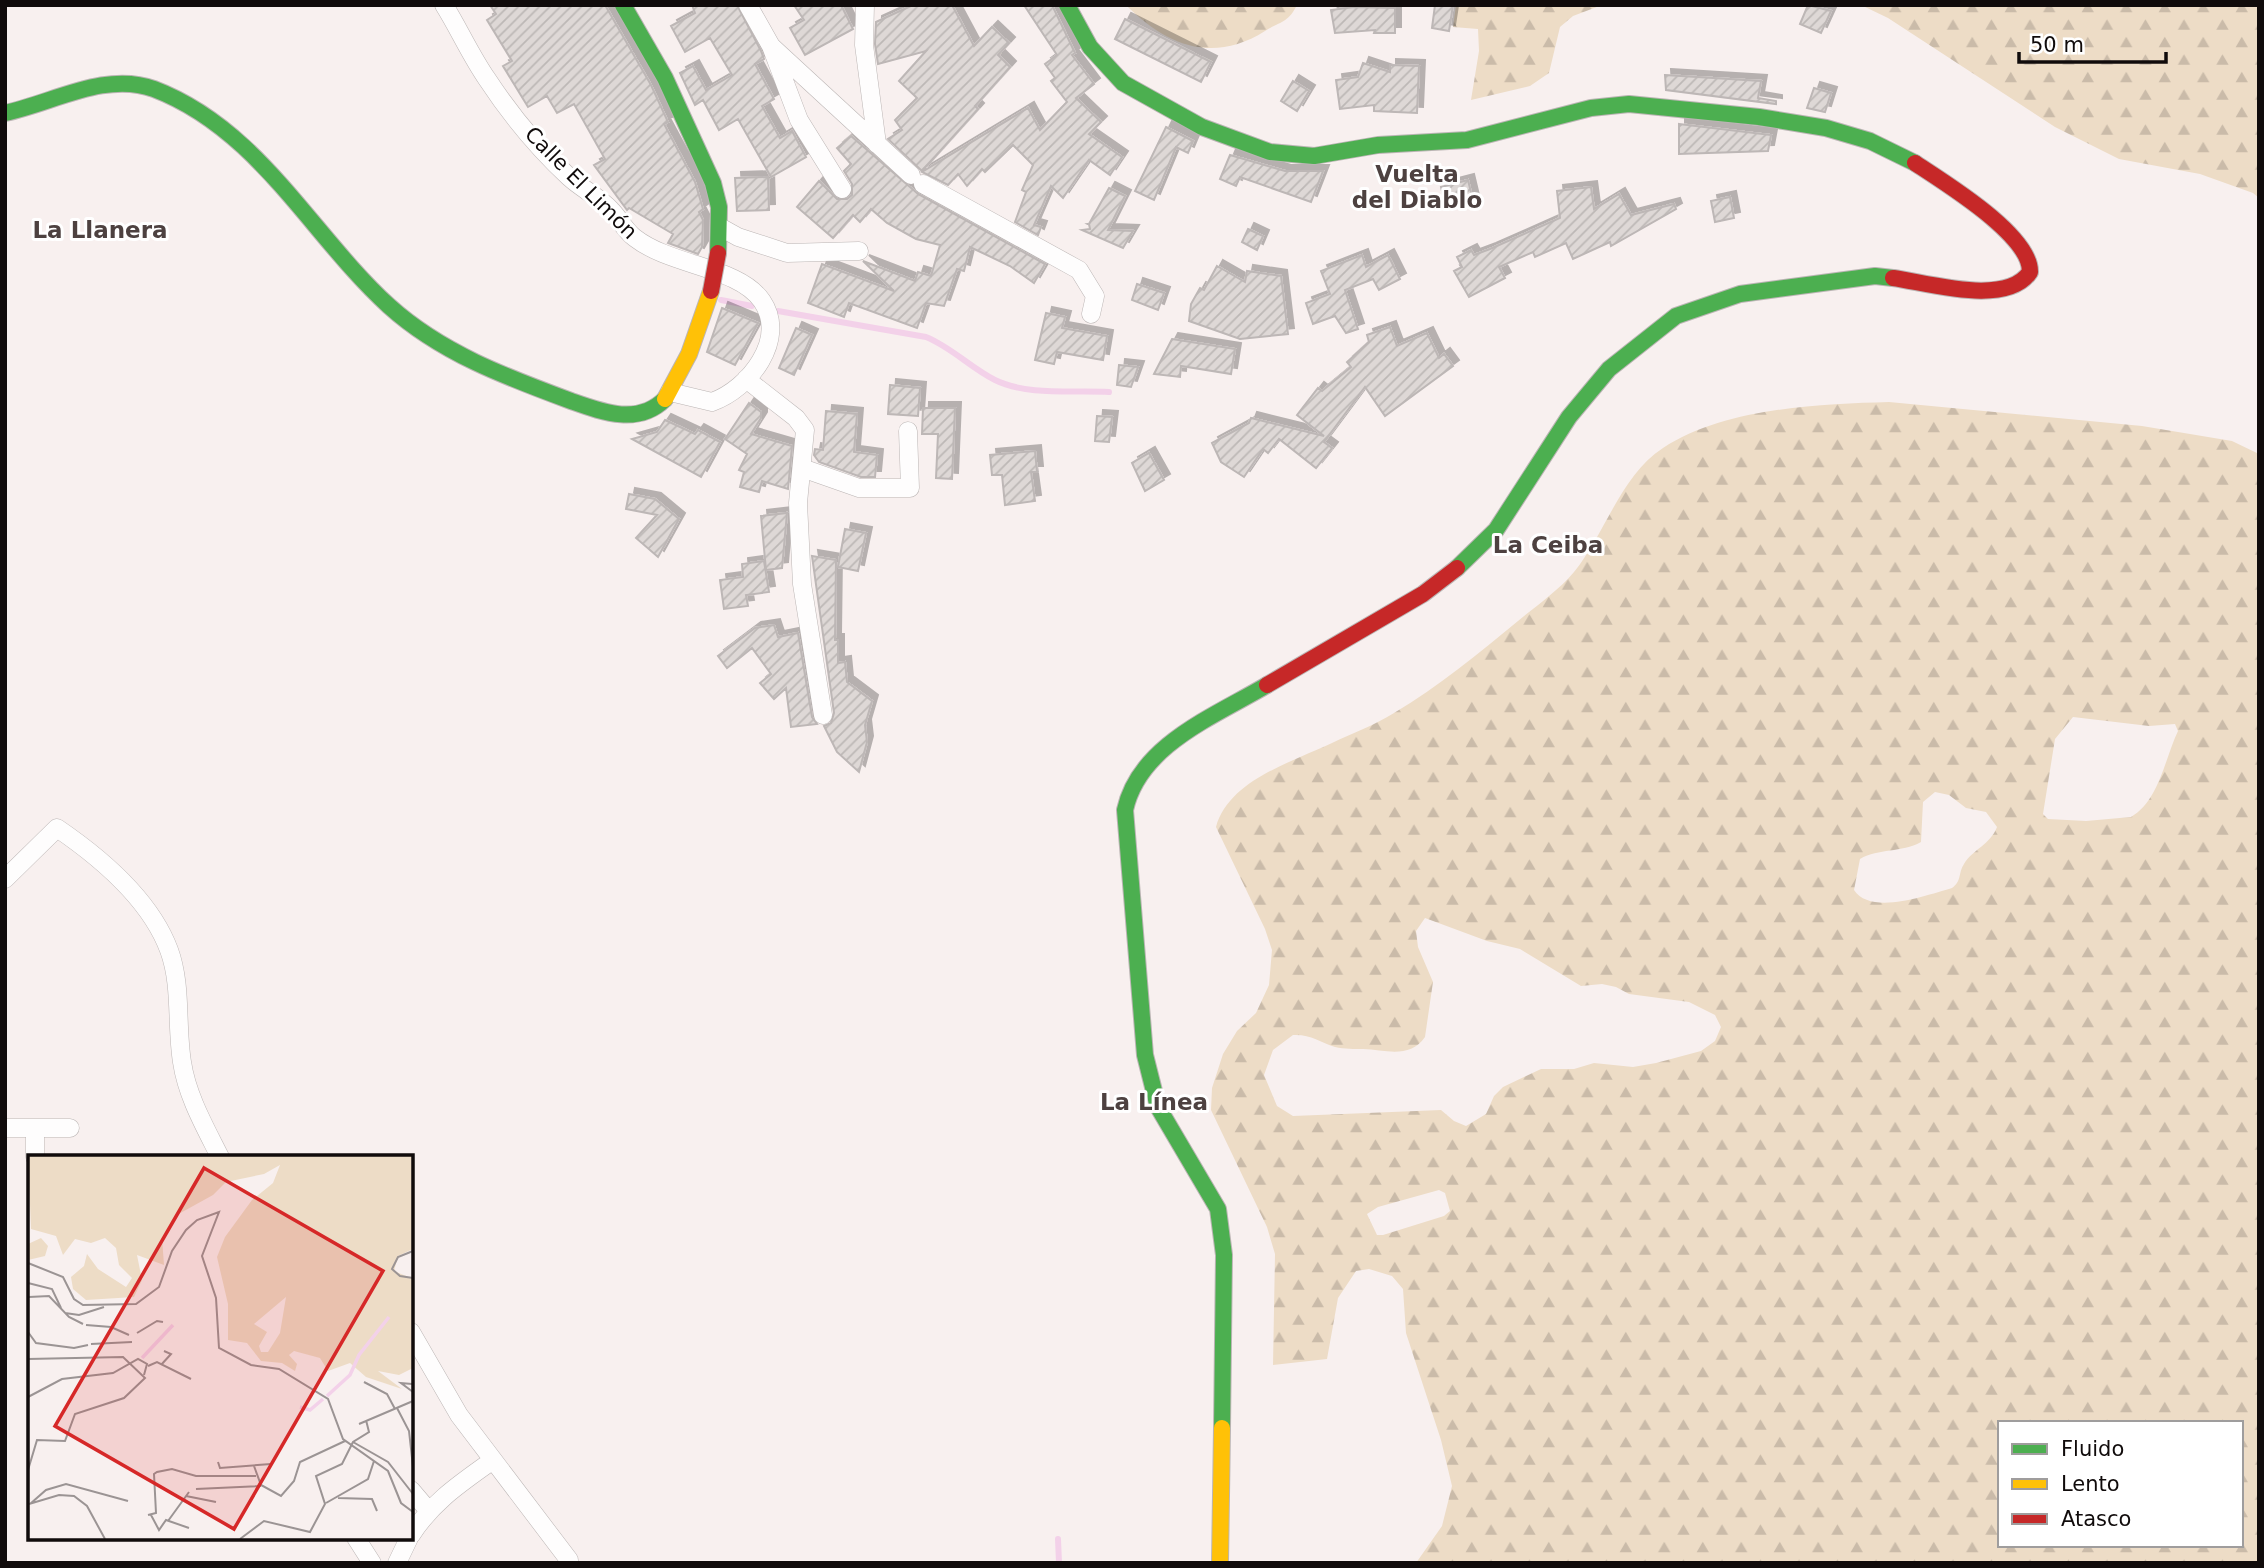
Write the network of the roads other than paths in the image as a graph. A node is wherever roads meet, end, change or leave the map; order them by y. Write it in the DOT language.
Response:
graph roads {
  1 [pos="444,5"];
  2 [pos="623,5"];
  3 [pos="748,5"];
  4 [pos="865,5"];
  5 [pos="1067,5"];
  6 [pos="771,47"];
  7 [pos="5,113"];
  8 [pos="877,144"];
  9 [pos="842,189"];
  10 [pos="719,227"];
  11 [pos="859,251"];
  12 [pos="1091,314"];
  13 [pos="746,379"];
  14 [pos="670,392"];
  15 [pos="908,431"];
  16 [pos="802,468"];
  17 [pos="823,715"];
  18 [pos="5,879"];
  19 [pos="5,1128"];
  20 [pos="35,1128"];
  21 [pos="71,1129"];
  22 [pos="35,1155"];
  23 [pos="219,1155"];
  24 [pos="413,1336"];
  25 [pos="494,1461"];
  26 [pos="413,1492"];
  27 [pos="428,1510"];
  28 [pos="413,1532"];
  29 [pos="357,1540"];
  30 [pos="408,1540"];
  31 [pos="569,1560"];
  32 [pos="372,1563"];
  33 [pos="397,1563"];
  34 [pos="1220,1563"];
  1 -- 13 [label="street, Calle El Limón"];
  2 -- 10 [label="main road"];
  3 -- 6 [label="street"];
  4 -- 8 [label="street"];
  5 -- 34 [label="main road"];
  6 -- 8 [label="street"];
  6 -- 9 [label="street"];
  7 -- 14 [label="main road"];
  8 -- 12 [label="street"];
  10 -- 11 [label="street"];
  10 -- 14 [label="main road, bridge"];
  13 -- 14 [label="street, Calle El Limón"];
  13 -- 16 [label="street"];
  15 -- 16 [label="street"];
  16 -- 17 [label="street"];
  18 -- 23 [label="street"];
  19 -- 20 [label="street"];
  20 -- 21 [label="street"];
  20 -- 22 [label="street"];
  24 -- 25 [label="street"];
  25 -- 27 [label="street"];
  25 -- 31 [label="street"];
  26 -- 27 [label="street"];
  27 -- 28 [label="street"];
  29 -- 32 [label="street"];
  30 -- 33 [label="street"];
}
